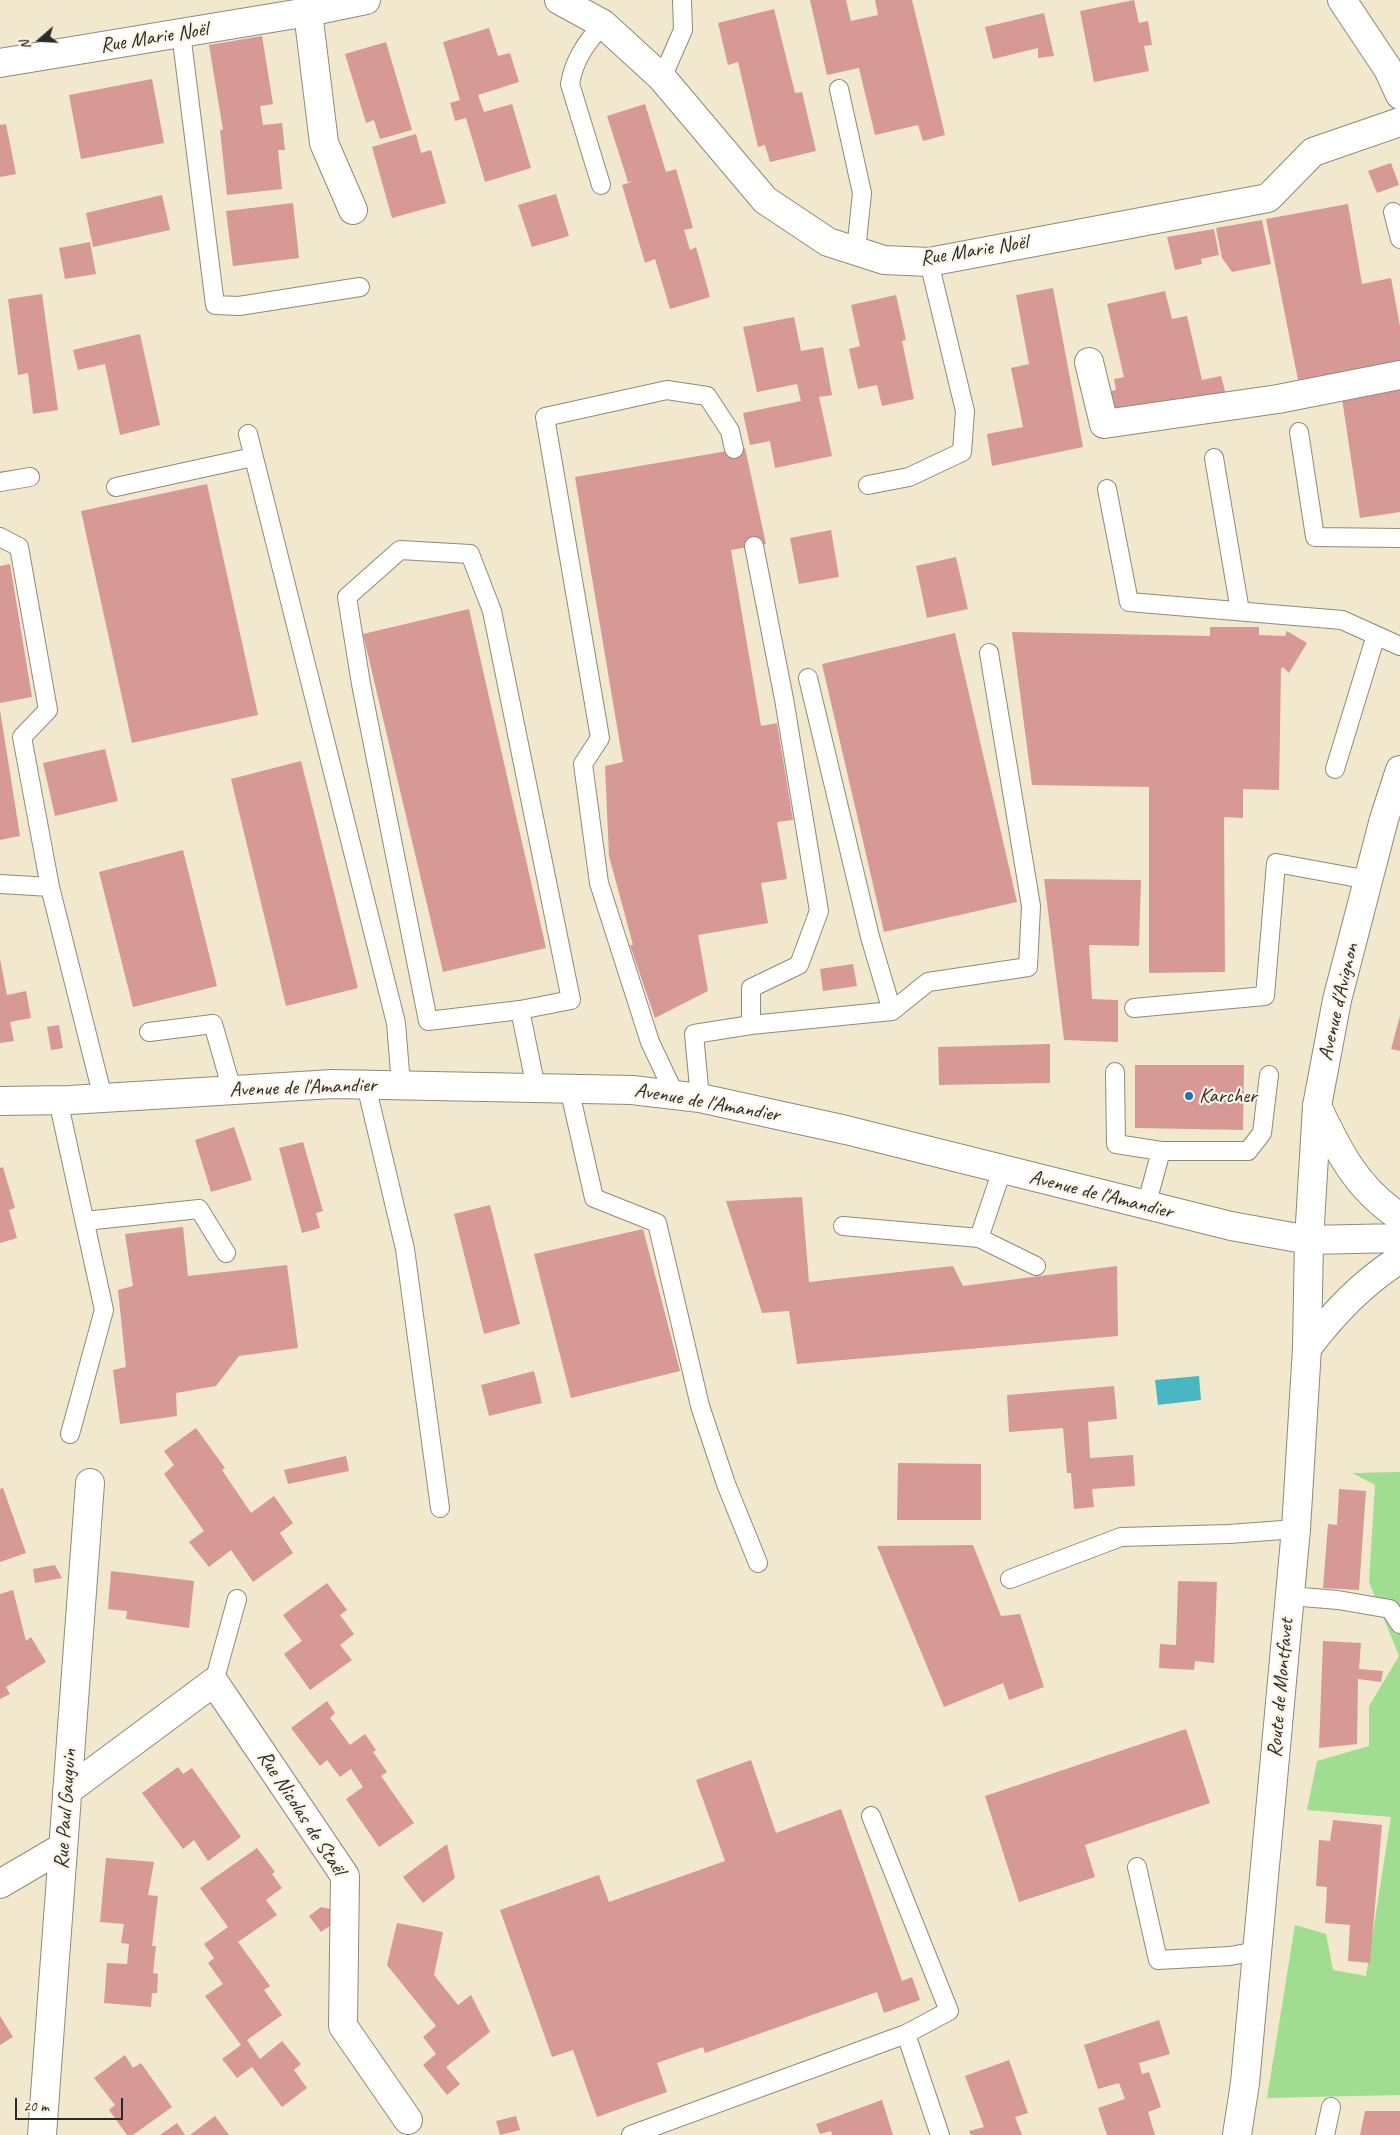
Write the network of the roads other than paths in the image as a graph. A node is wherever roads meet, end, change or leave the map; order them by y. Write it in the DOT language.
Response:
graph roads {
  1 [pos="366,0"];
  2 [pos="559,0"];
  3 [pos="682,0"];
  4 [pos="1342,0"];
  5 [pos="308,6"];
  6 [pos="603,24"];
  7 [pos="181,33"];
  8 [pos="0,64"];
  9 [pos="662,78"];
  10 [pos="839,89"];
  11 [pos="1400,95"];
  12 [pos="1400,122"];
  13 [pos="601,185"];
  14 [pos="353,210"];
  15 [pos="1393,212"];
  16 [pos="1400,239"];
  17 [pos="856,251"];
  18 [pos="929,262"];
  19 [pos="360,287"];
  20 [pos="1089,362"];
  21 [pos="1400,375"];
  22 [pos="1299,432"];
  23 [pos="248,434"];
  24 [pos="734,450"];
  25 [pos="253,457"];
  26 [pos="1214,458"];
  27 [pos="30,477"];
  28 [pos="0,482"];
  29 [pos="868,485"];
  30 [pos="116,487"];
  31 [pos="1107,490"];
  32 [pos="0,536"];
  33 [pos="1400,538"];
  34 [pos="754,546"];
  35 [pos="1240,611"];
  36 [pos="1376,635"];
  37 [pos="1400,646"];
  38 [pos="989,653"];
  39 [pos="808,678"];
  40 [pos="1335,769"];
  41 [pos="1400,770"];
  42 [pos="1368,880"];
  43 [pos="0,884"];
  44 [pos="50,887"];
  45 [pos="1134,1008"];
  46 [pos="520,1010"];
  47 [pos="892,1011"];
  48 [pos="751,1025"];
  49 [pos="149,1032"];
  50 [pos="1115,1072"];
  51 [pos="1269,1076"];
  52 [pos="366,1084"];
  53 [pos="401,1085"];
  54 [pos="536,1088"];
  55 [pos="569,1088"];
  56 [pos="232,1090"];
  57 [pos="688,1096"];
  58 [pos="103,1098"];
  59 [pos="58,1100"];
  60 [pos="0,1101"];
  61 [pos="1317,1106"];
  62 [pos="1161,1150"];
  63 [pos="1002,1170"];
  64 [pos="1146,1206"];
  65 [pos="1400,1217"];
  66 [pos="85,1221"];
  67 [pos="843,1226"];
  68 [pos="979,1238"];
  69 [pos="1400,1238"];
  70 [pos="1309,1240"];
  71 [pos="226,1253"];
  72 [pos="1400,1259"];
  73 [pos="1036,1266"];
  74 [pos="1308,1348"];
  75 [pos="70,1434"];
  76 [pos="90,1483"];
  77 [pos="440,1508"];
  78 [pos="1296,1529"];
  79 [pos="758,1563"];
  80 [pos="1010,1579"];
  81 [pos="1290,1596"];
  82 [pos="237,1599"];
  83 [pos="1400,1624"];
  84 [pos="214,1682"];
  85 [pos="67,1792"];
  86 [pos="871,1816"];
  87 [pos="63,1848"];
  88 [pos="1137,1867"];
  89 [pos="0,1884"];
  90 [pos="1257,1951"];
  91 [pos="906,2034"];
  92 [pos="1330,2107"];
  93 [pos="408,2120"];
  94 [pos="42,2135"];
  95 [pos="631,2135"];
  96 [pos="940,2135"];
  97 [pos="1237,2135"];
  98 [pos="1325,2135"];
  1 -- 5 [label="street, Rue Marie Noël"];
  2 -- 6 [label="street, Rue Marie Noël"];
  3 -- 9 [label="lane"];
  4 -- 11 [label="street"];
  5 -- 7 [label="street, Rue Marie Noël"];
  5 -- 14 [label="street"];
  6 -- 9 [label="street, Rue Marie Noël"];
  6 -- 13 [label="lane"];
  7 -- 8 [label="street, Rue Marie Noël"];
  7 -- 19 [label="lane"];
  9 -- 17 [label="street, Rue Marie Noël"];
  10 -- 17 [label="lane"];
  12 -- 18 [label="street, Rue Marie Noël"];
  15 -- 16 [label="lane"];
  17 -- 18 [label="street, Rue Marie Noël"];
  18 -- 29 [label="lane"];
  20 -- 21 [label="street"];
  22 -- 33 [label="lane"];
  23 -- 25 [label="lane"];
  24 -- 57 [label="lane"];
  25 -- 30 [label="lane"];
  25 -- 53 [label="lane"];
  26 -- 35 [label="lane"];
  27 -- 28 [label="lane"];
  31 -- 35 [label="lane"];
  32 -- 44 [label="lane"];
  34 -- 48 [label="lane"];
  35 -- 36 [label="lane"];
  36 -- 37 [label="lane"];
  36 -- 40 [label="lane"];
  38 -- 47 [label="lane"];
  39 -- 47 [label="lane"];
  41 -- 42 [label="street, Avenue d'Avignon"];
  42 -- 45 [label="lane"];
  42 -- 61 [label="street, Avenue d'Avignon"];
  43 -- 44 [label="lane"];
  44 -- 58 [label="lane"];
  46 -- 46 [label="lane"];
  46 -- 54 [label="lane"];
  47 -- 48 [label="lane"];
  48 -- 57 [label="lane"];
  49 -- 56 [label="lane"];
  50 -- 62 [label="lane"];
  51 -- 62 [label="lane"];
  52 -- 53 [label="street, Avenue de l'Amandier"];
  52 -- 56 [label="street, Avenue de l'Amandier"];
  52 -- 77 [label="lane"];
  53 -- 54 [label="street, Avenue de l'Amandier"];
  54 -- 55 [label="street, Avenue de l'Amandier"];
  55 -- 57 [label="street, Avenue de l'Amandier"];
  55 -- 79 [label="lane"];
  56 -- 58 [label="street, Avenue de l'Amandier"];
  57 -- 63 [label="street, Avenue de l'Amandier"];
  58 -- 59 [label="street, Avenue de l'Amandier"];
  59 -- 60 [label="street, Avenue de l'Amandier"];
  59 -- 66 [label="lane"];
  61 -- 65 [label="street"];
  61 -- 70 [label="street, Avenue d'Avignon"];
  62 -- 64 [label="lane"];
  63 -- 64 [label="street, Avenue de l'Amandier"];
  63 -- 68 [label="lane"];
  64 -- 70 [label="street, Avenue de l'Amandier"];
  66 -- 71 [label="lane"];
  66 -- 75 [label="lane"];
  67 -- 68 [label="lane"];
  68 -- 73 [label="lane"];
  69 -- 70 [label="street, Avenue de l'Amandier"];
  70 -- 74 [label="street, Route de Montfavet"];
  72 -- 74 [label="street"];
  74 -- 78 [label="street, Route de Montfavet"];
  76 -- 85 [label="street, Rue Paul Gauguin"];
  78 -- 80 [label="lane"];
  78 -- 81 [label="street, Route de Montfavet"];
  81 -- 83 [label="lane"];
  81 -- 90 [label="street, Route de Montfavet"];
  82 -- 84 [label="lane"];
  84 -- 85 [label="street"];
  84 -- 93 [label="street, Rue Nicolas de Staël"];
  85 -- 87 [label="street, Rue Paul Gauguin"];
  86 -- 91 [label="lane"];
  87 -- 89 [label="street"];
  87 -- 94 [label="street, Rue Paul Gauguin"];
  88 -- 90 [label="lane"];
  90 -- 97 [label="street, Route de Montfavet"];
  91 -- 95 [label="lane"];
  91 -- 96 [label="lane"];
  92 -- 98 [label="lane"];
}
